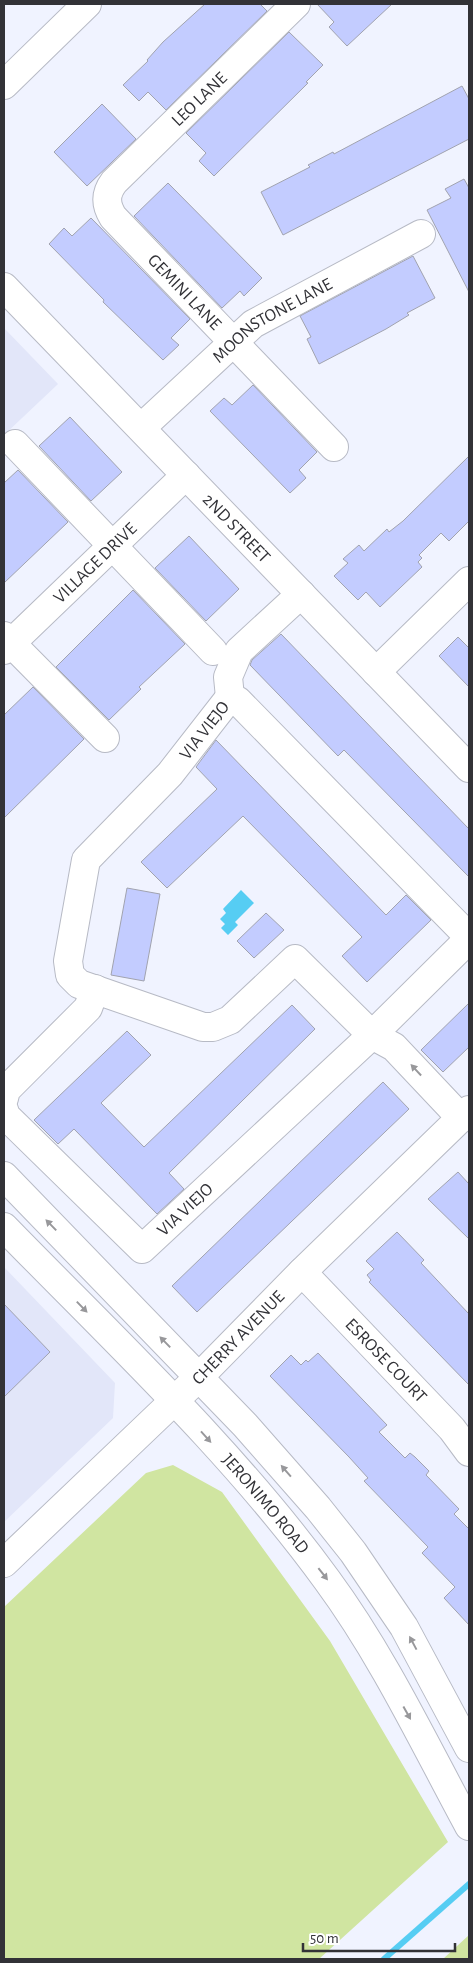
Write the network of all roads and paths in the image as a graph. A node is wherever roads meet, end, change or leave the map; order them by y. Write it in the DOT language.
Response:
graph roads {
  1 [pos="87,4"];
  2 [pos="296,4"];
  3 [pos="4,85"];
  4 [pos="106,197"];
  5 [pos="421,234"];
  6 [pos="4,288"];
  7 [pos="233,342"];
  8 [pos="141,428"];
  9 [pos="15,444"];
  10 [pos="334,447"];
  11 [pos="186,475"];
  12 [pos="111,547"];
  13 [pos="469,581"];
  14 [pos="302,594"];
  15 [pos="6,643"];
  16 [pos="213,651"];
  17 [pos="376,672"];
  18 [pos="230,697"];
  19 [pos="105,738"];
  20 [pos="469,768"];
  21 [pos="469,938"];
  22 [pos="95,989"];
  23 [pos="372,1035"];
  24 [pos="4,1098"];
  25 [pos="4,1110"];
  26 [pos="460,1119"];
  27 [pos="4,1176"];
  28 [pos="4,1227"];
  29 [pos="302,1272"];
  30 [pos="198,1376"];
  31 [pos="174,1401"];
  32 [pos="469,1452"];
  33 [pos="5,1560"];
  34 [pos="469,1748"];
  35 [pos="469,1826"];
  1 -- 3 [label="street"];
  2 -- 4 [label="street, LEO LANE"];
  4 -- 7 [label="street, GEMINI LANE"];
  5 -- 7 [label="street, MOONSTONE LANE"];
  6 -- 8 [label="street, 2ND STREET"];
  7 -- 8 [label="street, MOONSTONE LANE"];
  7 -- 10 [label="street, GEMINI LANE"];
  8 -- 11 [label="street, 2ND STREET"];
  9 -- 12 [label="street"];
  11 -- 12 [label="street, VILLAGE DRIVE"];
  11 -- 14 [label="street, 2ND STREET"];
  12 -- 15 [label="street, VILLAGE DRIVE"];
  12 -- 16 [label="street"];
  13 -- 17 [label="street"];
  14 -- 17 [label="street, 2ND STREET"];
  14 -- 18 [label="street"];
  15 -- 19 [label="street"];
  17 -- 20 [label="street, 2ND STREET"];
  18 -- 21 [label="street, VIA VIEJO"];
  18 -- 22 [label="street, VIA VIEJO"];
  21 -- 23 [label="street, VIA VIEJO"];
  22 -- 23 [label="street, VIA VIEJO"];
  22 -- 24 [label="street"];
  23 -- 25 [label="street, VIA VIEJO"];
  23 -- 26 [label="street, VIA VIEJO"];
  26 -- 29 [label="street, CHERRY AVENUE"];
  30 -- 27 [label="street, JERONIMO ROAD, one-way"];
  28 -- 31 [label="street, JERONIMO ROAD, one-way"];
  29 -- 30 [label="street, CHERRY AVENUE"];
  29 -- 32 [label="street, ESROSE COURT"];
  30 -- 31 [label="street, CHERRY AVENUE"];
  34 -- 30 [label="street, JERONIMO ROAD, one-way"];
  31 -- 33 [label="street, CHERRY AVENUE"];
  31 -- 35 [label="street, JERONIMO ROAD, one-way"];
}
